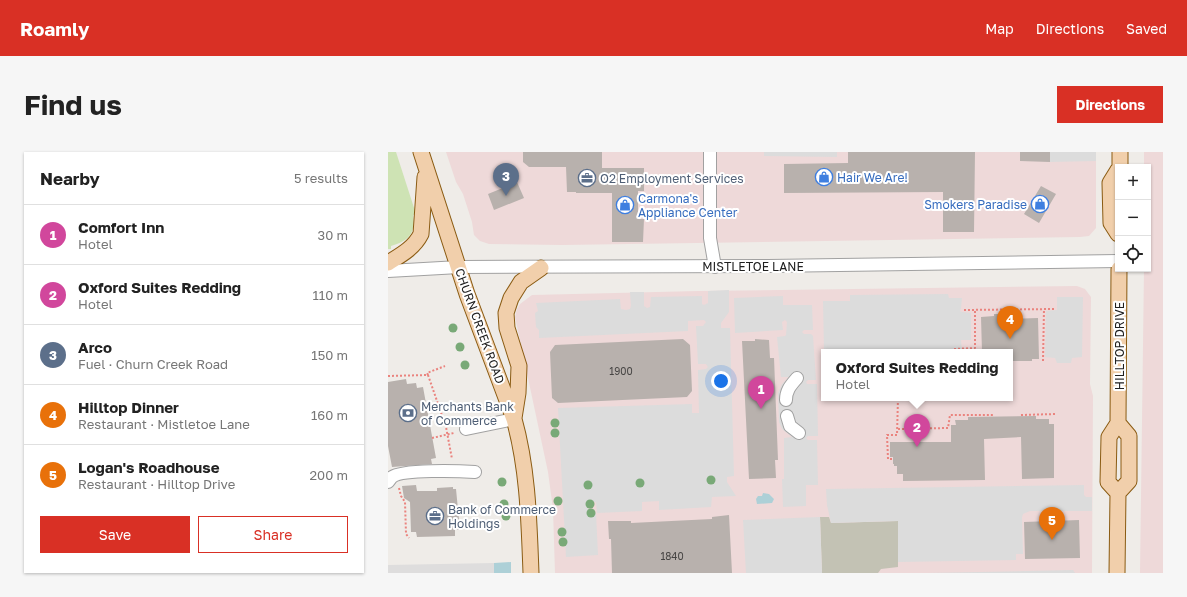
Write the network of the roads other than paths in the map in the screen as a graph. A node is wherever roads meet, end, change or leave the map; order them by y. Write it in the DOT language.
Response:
graph roads {
  1 [pos="421,152"];
  2 [pos="710,152"];
  3 [pos="1120,152"];
  4 [pos="1120,164"];
  5 [pos="426,168"];
  6 [pos="1115,175"];
  7 [pos="1115,229"];
  8 [pos="1115,261"];
  9 [pos="388,263"];
  10 [pos="716,266"];
  11 [pos="458,267"];
  12 [pos="540,268"];
  13 [pos="388,271"];
  14 [pos="1119,272"];
  15 [pos="797,378"];
  16 [pos="786,400"];
  17 [pos="787,416"];
  18 [pos="514,419"];
  19 [pos="1118,423"];
  20 [pos="462,430"];
  21 [pos="799,433"];
  22 [pos="475,472"];
  23 [pos="393,484"];
  24 [pos="1118,493"];
  25 [pos="531,573"];
  26 [pos="1117,573"];
  1 -- 5 [label="main road, CHURN CREEK ROAD"];
  2 -- 10 [label="street"];
  3 -- 4 [label="main road"];
  5 -- 9 [label="main road"];
  5 -- 11 [label="main road, CHURN CREEK ROAD"];
  6 -- 7 [label="main road"];
  8 -- 10 [label="street, MISTLETOE LANE"];
  10 -- 12 [label="street, MISTLETOE LANE"];
  11 -- 12 [label="street, MISTLETOE LANE"];
  11 -- 13 [label="street, MISTLETOE LANE"];
  11 -- 18 [label="main road, CHURN CREEK ROAD"];
  12 -- 18 [label="main road"];
  14 -- 19 [label="main road, HILLTOP DRIVE"];
  15 -- 16 [label="street"];
  17 -- 21 [label="street"];
  18 -- 20 [label="street"];
  18 -- 25 [label="main road, CHURN CREEK ROAD"];
  19 -- 24 [label="main road, HILLTOP DRIVE"];
  19 -- 24 [label="main road"];
  22 -- 23 [label="street"];
  24 -- 26 [label="main road"];
}
